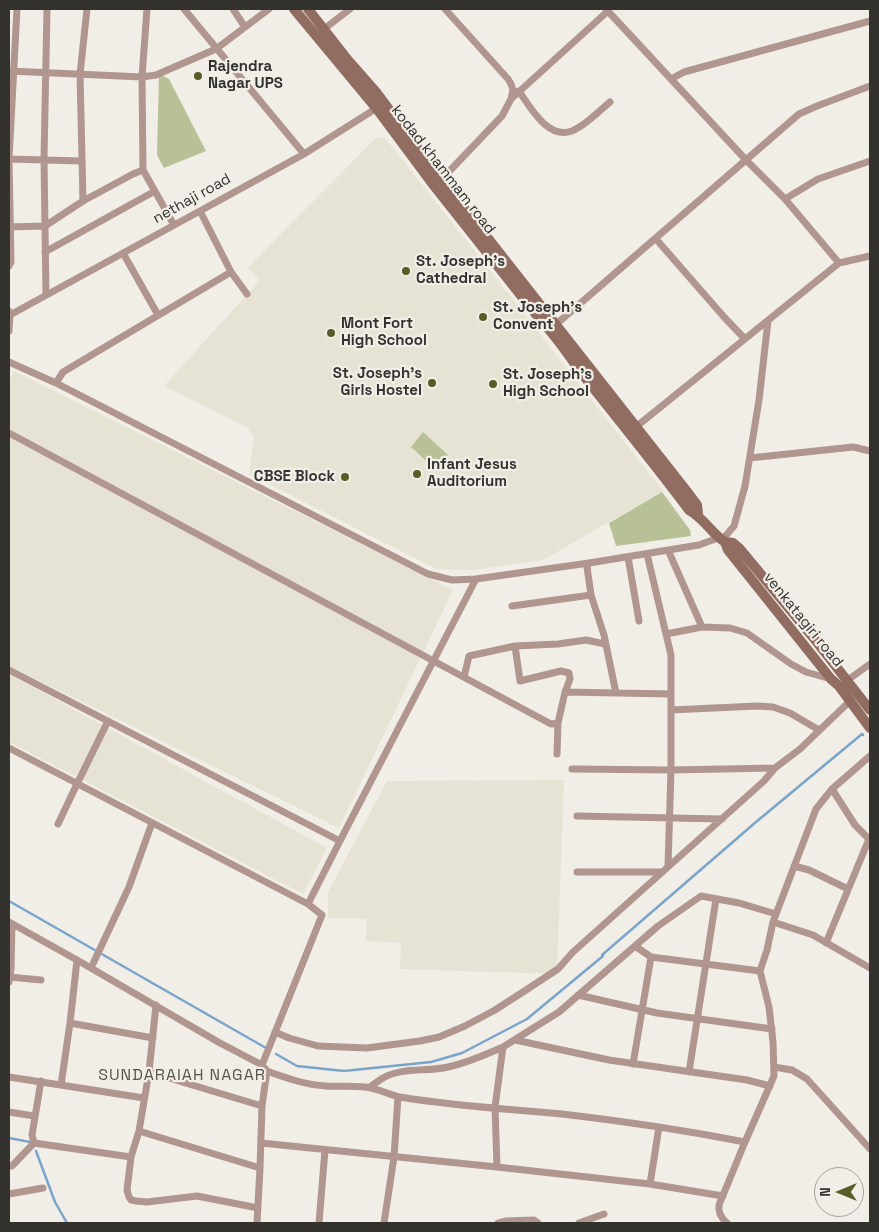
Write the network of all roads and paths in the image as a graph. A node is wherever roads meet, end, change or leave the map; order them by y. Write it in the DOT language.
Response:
graph roads {
  1 [pos="17,9"];
  2 [pos="47,9"];
  3 [pos="87,9"];
  4 [pos="147,9"];
  5 [pos="184,9"];
  6 [pos="232,9"];
  7 [pos="269,9"];
  8 [pos="294,9"];
  9 [pos="308,9"];
  10 [pos="350,9"];
  11 [pos="445,9"];
  12 [pos="607,10"];
  13 [pos="870,22"];
  14 [pos="246,27"];
  15 [pos="324,29"];
  16 [pos="216,49"];
  17 [pos="11,72"];
  18 [pos="45,73"];
  19 [pos="80,74"];
  20 [pos="142,77"];
  21 [pos="671,79"];
  22 [pos="870,86"];
  23 [pos="519,91"];
  24 [pos="511,99"];
  25 [pos="610,102"];
  26 [pos="381,106"];
  27 [pos="304,154"];
  28 [pos="9,159"];
  29 [pos="44,159"];
  30 [pos="82,160"];
  31 [pos="746,160"];
  32 [pos="870,161"];
  33 [pos="143,170"];
  34 [pos="439,183"];
  35 [pos="155,191"];
  36 [pos="785,199"];
  37 [pos="84,201"];
  38 [pos="200,211"];
  39 [pos="174,225"];
  40 [pos="45,226"];
  41 [pos="10,227"];
  42 [pos="656,239"];
  43 [pos="45,252"];
  44 [pos="123,253"];
  45 [pos="870,256"];
  46 [pos="839,263"];
  47 [pos="9,266"];
  48 [pos="231,272"];
  49 [pos="247,294"];
  50 [pos="46,296"];
  51 [pos="9,313"];
  52 [pos="158,316"];
  53 [pos="768,321"];
  54 [pos="553,327"];
  55 [pos="9,331"];
  56 [pos="745,339"];
  57 [pos="9,362"];
  58 [pos="56,382"];
  59 [pos="637,426"];
  60 [pos="9,433"];
  61 [pos="870,451"];
  62 [pos="750,458"];
  63 [pos="698,514"];
  64 [pos="722,540"];
  65 [pos="668,550"];
  66 [pos="647,554"];
  67 [pos="628,557"];
  68 [pos="589,563"];
  69 [pos="476,579"];
  70 [pos="591,595"];
  71 [pos="512,606"];
  72 [pos="639,621"];
  73 [pos="702,627"];
  74 [pos="666,634"];
  75 [pos="605,644"];
  76 [pos="516,646"];
  77 [pos="433,660"];
  78 [pos="870,664"];
  79 [pos="9,670"];
  80 [pos="464,677"];
  81 [pos="839,682"];
  82 [pos="565,692"];
  83 [pos="616,693"];
  84 [pos="671,694"];
  85 [pos="850,701"];
  86 [pos="671,710"];
  87 [pos="870,710"];
  88 [pos="108,722"];
  89 [pos="558,723"];
  90 [pos="868,725"];
  91 [pos="819,730"];
  92 [pos="9,748"];
  93 [pos="556,754"];
  94 [pos="870,756"];
  95 [pos="775,768"];
  96 [pos="572,769"];
  97 [pos="672,770"];
  98 [pos="77,784"];
  99 [pos="832,789"];
  100 [pos="576,816"];
  101 [pos="670,818"];
  102 [pos="722,818"];
  103 [pos="152,823"];
  104 [pos="58,824"];
  105 [pos="870,840"];
  106 [pos="340,841"];
  107 [pos="668,866"];
  108 [pos="794,866"];
  109 [pos="576,872"];
  110 [pos="662,872"];
  111 [pos="848,890"];
  112 [pos="716,898"];
  113 [pos="308,904"];
  114 [pos="776,914"];
  115 [pos="773,922"];
  116 [pos="10,923"];
  117 [pos="826,943"];
  118 [pos="635,946"];
  119 [pos="651,957"];
  120 [pos="77,960"];
  121 [pos="706,964"];
  122 [pos="92,968"];
  123 [pos="870,968"];
  124 [pos="760,971"];
  125 [pos="9,977"];
  126 [pos="41,980"];
  127 [pos="9,982"];
  128 [pos="578,995"];
  129 [pos="156,1005"];
  130 [pos="642,1009"];
  131 [pos="698,1018"];
  132 [pos="70,1022"];
  133 [pos="772,1029"];
  134 [pos="275,1032"];
  135 [pos="152,1038"];
  136 [pos="515,1040"];
  137 [pos="503,1047"];
  138 [pos="263,1061"];
  139 [pos="633,1064"];
  140 [pos="774,1067"];
  141 [pos="267,1071"];
  142 [pos="149,1072"];
  143 [pos="690,1072"];
  144 [pos="9,1077"];
  145 [pos="41,1081"];
  146 [pos="61,1085"];
  147 [pos="770,1086"];
  148 [pos="370,1087"];
  149 [pos="398,1097"];
  150 [pos="144,1098"];
  151 [pos="262,1106"];
  152 [pos="495,1108"];
  153 [pos="9,1112"];
  154 [pos="34,1116"];
  155 [pos="660,1127"];
  156 [pos="139,1131"];
  157 [pos="745,1142"];
  158 [pos="34,1143"];
  159 [pos="261,1144"];
  160 [pos="870,1149"];
  161 [pos="325,1150"];
  162 [pos="131,1157"];
  163 [pos="394,1157"];
  164 [pos="9,1166"];
  165 [pos="497,1167"];
  166 [pos="260,1168"];
  167 [pos="650,1184"];
  168 [pos="43,1188"];
  169 [pos="9,1194"];
  170 [pos="723,1196"];
  171 [pos="258,1208"];
  172 [pos="604,1214"];
  173 [pos="257,1223"];
  174 [pos="319,1223"];
  175 [pos="384,1223"];
  176 [pos="498,1223"];
  177 [pos="538,1223"];
  178 [pos="579,1223"];
  179 [pos="727,1223"];
  1 -- 17 [label="street"];
  2 -- 18 [label="street"];
  3 -- 19 [label="street"];
  4 -- 20 [label="street"];
  5 -- 16 [label="street"];
  6 -- 14 [label="street"];
  7 -- 14 [label="street"];
  8 -- 26 [label="main road, kodad khammam road"];
  9 -- 15 [label="main road, kodad khammam road"];
  10 -- 15 [label="street"];
  11 -- 24 [label="street"];
  12 -- 21 [label="street"];
  12 -- 23 [label="street"];
  13 -- 21 [label="street"];
  14 -- 16 [label="street"];
  15 -- 26 [label="main road, kodad khammam road"];
  16 -- 20 [label="street"];
  16 -- 27 [label="street"];
  17 -- 18 [label="street"];
  17 -- 28 [label="street"];
  18 -- 19 [label="street"];
  18 -- 29 [label="street"];
  19 -- 20 [label="street"];
  19 -- 30 [label="street"];
  20 -- 33 [label="street"];
  21 -- 31 [label="street"];
  22 -- 31 [label="street"];
  23 -- 24 [label="street"];
  23 -- 25 [label="street"];
  24 -- 34 [label="street"];
  26 -- 27 [label="street, nethaji road"];
  26 -- 34 [label="main road, kodad khammam road"];
  27 -- 38 [label="street, nethaji road"];
  28 -- 29 [label="street"];
  28 -- 41 [label="street"];
  29 -- 30 [label="street"];
  29 -- 40 [label="street"];
  30 -- 37 [label="street"];
  31 -- 36 [label="street"];
  31 -- 42 [label="street"];
  32 -- 36 [label="street"];
  33 -- 35 [label="street"];
  33 -- 37 [label="street"];
  34 -- 54 [label="main road, kodad khammam road"];
  35 -- 39 [label="street"];
  35 -- 43 [label="street"];
  36 -- 46 [label="street"];
  37 -- 40 [label="street"];
  38 -- 39 [label="street, nethaji road"];
  38 -- 48 [label="street"];
  39 -- 44 [label="street, nethaji road"];
  40 -- 41 [label="street"];
  40 -- 43 [label="street"];
  41 -- 47 [label="street"];
  42 -- 54 [label="street"];
  42 -- 56 [label="street"];
  43 -- 50 [label="street"];
  44 -- 50 [label="street, nethaji road"];
  44 -- 52 [label="street"];
  45 -- 46 [label="street"];
  46 -- 53 [label="street"];
  48 -- 49 [label="street"];
  48 -- 52 [label="street"];
  50 -- 51 [label="street, nethaji road"];
  51 -- 55 [label="street"];
  52 -- 58 [label="street"];
  53 -- 56 [label="street"];
  53 -- 62 [label="street"];
  54 -- 59 [label="main road, kodad khammam road"];
  54 -- 63 [label="main road, kodad khammam road"];
  56 -- 59 [label="street"];
  57 -- 58 [label="street"];
  58 -- 69 [label="street"];
  59 -- 63 [label="main road, kodad khammam road"];
  60 -- 77 [label="street"];
  61 -- 62 [label="street"];
  62 -- 64 [label="street"];
  63 -- 64 [label="main road, kodad khammam road"];
  64 -- 65 [label="street"];
  64 -- 81 [label="main road, venkatagiri road"];
  64 -- 81 [label="main road"];
  65 -- 66 [label="street"];
  65 -- 73 [label="street"];
  66 -- 67 [label="street"];
  66 -- 74 [label="street"];
  67 -- 68 [label="street"];
  67 -- 72 [label="street"];
  68 -- 69 [label="street"];
  68 -- 70 [label="street"];
  69 -- 77 [label="street"];
  70 -- 71 [label="street"];
  70 -- 75 [label="street"];
  73 -- 74 [label="street"];
  73 -- 81 [label="street"];
  74 -- 84 [label="street"];
  75 -- 76 [label="street"];
  75 -- 83 [label="street"];
  76 -- 80 [label="street"];
  76 -- 82 [label="street"];
  77 -- 80 [label="street"];
  77 -- 106 [label="street"];
  78 -- 81 [label="street"];
  79 -- 88 [label="street"];
  80 -- 89 [label="street"];
  81 -- 85 [label="main road, venkatagiri road"];
  81 -- 87 [label="main road"];
  82 -- 83 [label="street"];
  82 -- 89 [label="street"];
  83 -- 84 [label="street"];
  84 -- 86 [label="street"];
  85 -- 90 [label="main road, venkatagiri road"];
  85 -- 91 [label="street"];
  86 -- 91 [label="street"];
  86 -- 97 [label="street"];
  88 -- 98 [label="street"];
  88 -- 106 [label="street"];
  89 -- 93 [label="street"];
  91 -- 95 [label="street"];
  92 -- 98 [label="street"];
  94 -- 99 [label="street"];
  95 -- 97 [label="street"];
  95 -- 102 [label="street"];
  96 -- 97 [label="street"];
  97 -- 101 [label="street"];
  98 -- 103 [label="street"];
  98 -- 104 [label="street"];
  99 -- 105 [label="street"];
  99 -- 108 [label="street"];
  100 -- 101 [label="street"];
  101 -- 102 [label="street"];
  101 -- 107 [label="street"];
  102 -- 107 [label="street"];
  103 -- 113 [label="street"];
  103 -- 122 [label="street"];
  105 -- 111 [label="street"];
  106 -- 113 [label="street"];
  107 -- 110 [label="street"];
  108 -- 111 [label="street"];
  108 -- 114 [label="street"];
  109 -- 110 [label="street"];
  110 -- 134 [label="street"];
  111 -- 117 [label="street"];
  112 -- 114 [label="street"];
  112 -- 118 [label="street"];
  112 -- 121 [label="street"];
  113 -- 134 [label="street"];
  114 -- 115 [label="street"];
  115 -- 117 [label="street"];
  115 -- 124 [label="street"];
  116 -- 120 [label="street"];
  116 -- 125 [label="street"];
  117 -- 123 [label="street"];
  118 -- 119 [label="street"];
  118 -- 128 [label="street"];
  119 -- 121 [label="street"];
  119 -- 130 [label="street"];
  120 -- 122 [label="street"];
  120 -- 132 [label="street"];
  121 -- 124 [label="street"];
  121 -- 131 [label="street"];
  122 -- 129 [label="street"];
  124 -- 133 [label="street"];
  125 -- 126 [label="street"];
  125 -- 127 [label="street"];
  128 -- 130 [label="street"];
  128 -- 136 [label="street"];
  129 -- 135 [label="street"];
  129 -- 138 [label="street"];
  130 -- 131 [label="street"];
  130 -- 139 [label="street"];
  131 -- 133 [label="street"];
  131 -- 143 [label="street"];
  132 -- 135 [label="street"];
  132 -- 146 [label="street"];
  133 -- 140 [label="street"];
  134 -- 138 [label="street"];
  135 -- 142 [label="street"];
  136 -- 137 [label="street"];
  136 -- 139 [label="street"];
  137 -- 148 [label="street"];
  137 -- 152 [label="street"];
  138 -- 141 [label="street"];
  139 -- 143 [label="street"];
  140 -- 147 [label="street"];
  140 -- 160 [label="street"];
  141 -- 148 [label="street"];
  141 -- 151 [label="street"];
  142 -- 150 [label="street"];
  142 -- 151 [label="street"];
  143 -- 147 [label="street"];
  144 -- 145 [label="street"];
  145 -- 146 [label="street"];
  145 -- 154 [label="street"];
  146 -- 150 [label="street"];
  147 -- 157 [label="street"];
  148 -- 149 [label="street"];
  149 -- 152 [label="street"];
  149 -- 163 [label="street"];
  150 -- 156 [label="street"];
  151 -- 159 [label="street"];
  152 -- 155 [label="street"];
  152 -- 165 [label="street"];
  153 -- 154 [label="street"];
  154 -- 158 [label="street"];
  155 -- 157 [label="street"];
  155 -- 167 [label="street"];
  156 -- 162 [label="street"];
  156 -- 166 [label="street"];
  157 -- 170 [label="street"];
  158 -- 162 [label="street"];
  158 -- 164 [label="street"];
  159 -- 161 [label="street"];
  159 -- 166 [label="street"];
  161 -- 163 [label="street"];
  161 -- 174 [label="street"];
  162 -- 171 [label="street"];
  163 -- 165 [label="street"];
  163 -- 175 [label="street"];
  165 -- 167 [label="street"];
  166 -- 171 [label="street"];
  167 -- 170 [label="street"];
  168 -- 169 [label="street"];
  170 -- 179 [label="street"];
  171 -- 173 [label="street"];
  172 -- 178 [label="street"];
  176 -- 177 [label="street"];
}
